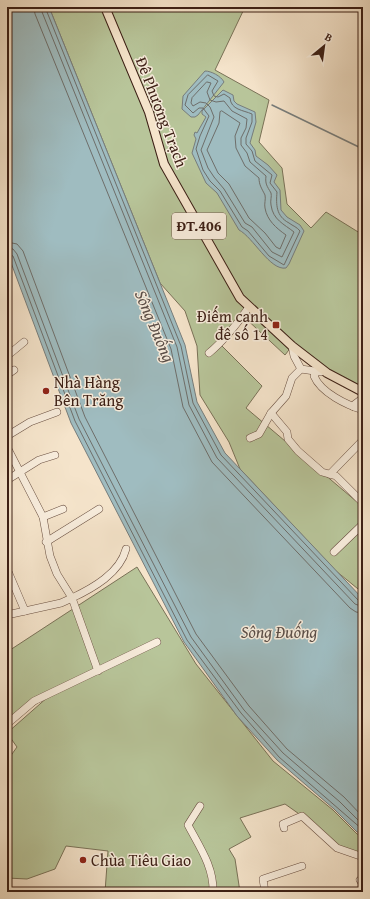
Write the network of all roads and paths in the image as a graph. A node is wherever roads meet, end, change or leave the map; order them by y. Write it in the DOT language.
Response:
graph roads {
  1 [pos="105,7"];
  2 [pos="249,307"];
  3 [pos="24,342"];
  4 [pos="292,346"];
  5 [pos="209,353"];
  6 [pos="7,356"];
  7 [pos="301,369"];
  8 [pos="14,370"];
  9 [pos="317,371"];
  10 [pos="327,373"];
  11 [pos="7,375"];
  12 [pos="363,392"];
  13 [pos="363,398"];
  14 [pos="354,407"];
  15 [pos="363,410"];
  16 [pos="57,412"];
  17 [pos="271,413"];
  18 [pos="7,436"];
  19 [pos="250,438"];
  20 [pos="363,440"];
  21 [pos="7,447"];
  22 [pos="56,455"];
  23 [pos="20,472"];
  24 [pos="330,474"];
  25 [pos="7,480"];
  26 [pos="363,503"];
  27 [pos="63,509"];
  28 [pos="99,509"];
  29 [pos="43,517"];
  30 [pos="363,524"];
  31 [pos="46,542"];
  32 [pos="126,549"];
  33 [pos="334,552"];
  34 [pos="7,570"];
  35 [pos="72,598"];
  36 [pos="25,612"];
  37 [pos="7,615"];
  38 [pos="157,642"];
  39 [pos="98,671"];
  40 [pos="7,724"];
  41 [pos="200,806"];
  42 [pos="284,828"];
  43 [pos="363,857"];
  44 [pos="302,866"];
  45 [pos="213,892"];
  46 [pos="265,892"];
  1 -- 2 [label="main road, Đê Phương Trạch / ĐT.406"];
  2 -- 4 [label="main road, Đê Phương Trạch / ĐT.406"];
  2 -- 5 [label="street"];
  3 -- 6 [label="street"];
  4 -- 7 [label="street"];
  4 -- 10 [label="main road, Đê Phương Trạch / ĐT.406"];
  7 -- 9 [label="street"];
  7 -- 17 [label="street"];
  8 -- 11 [label="street"];
  9 -- 10 [label="street"];
  9 -- 14 [label="street"];
  10 -- 12 [label="main road, Đê Phương Trạch / ĐT.406"];
  13 -- 14 [label="street"];
  14 -- 15 [label="street"];
  16 -- 18 [label="street"];
  17 -- 19 [label="street"];
  17 -- 24 [label="street"];
  20 -- 24 [label="street"];
  21 -- 23 [label="street"];
  22 -- 23 [label="street"];
  23 -- 25 [label="street"];
  23 -- 29 [label="street"];
  24 -- 26 [label="street"];
  27 -- 29 [label="street"];
  28 -- 31 [label="street"];
  29 -- 31 [label="street"];
  30 -- 33 [label="street"];
  31 -- 35 [label="street"];
  32 -- 35 [label="street"];
  34 -- 36 [label="street"];
  35 -- 36 [label="street"];
  35 -- 39 [label="street"];
  36 -- 37 [label="street"];
  38 -- 39 [label="street"];
  39 -- 40 [label="street"];
  41 -- 45 [label="street"];
  42 -- 43 [label="street"];
  44 -- 46 [label="street"];
}
